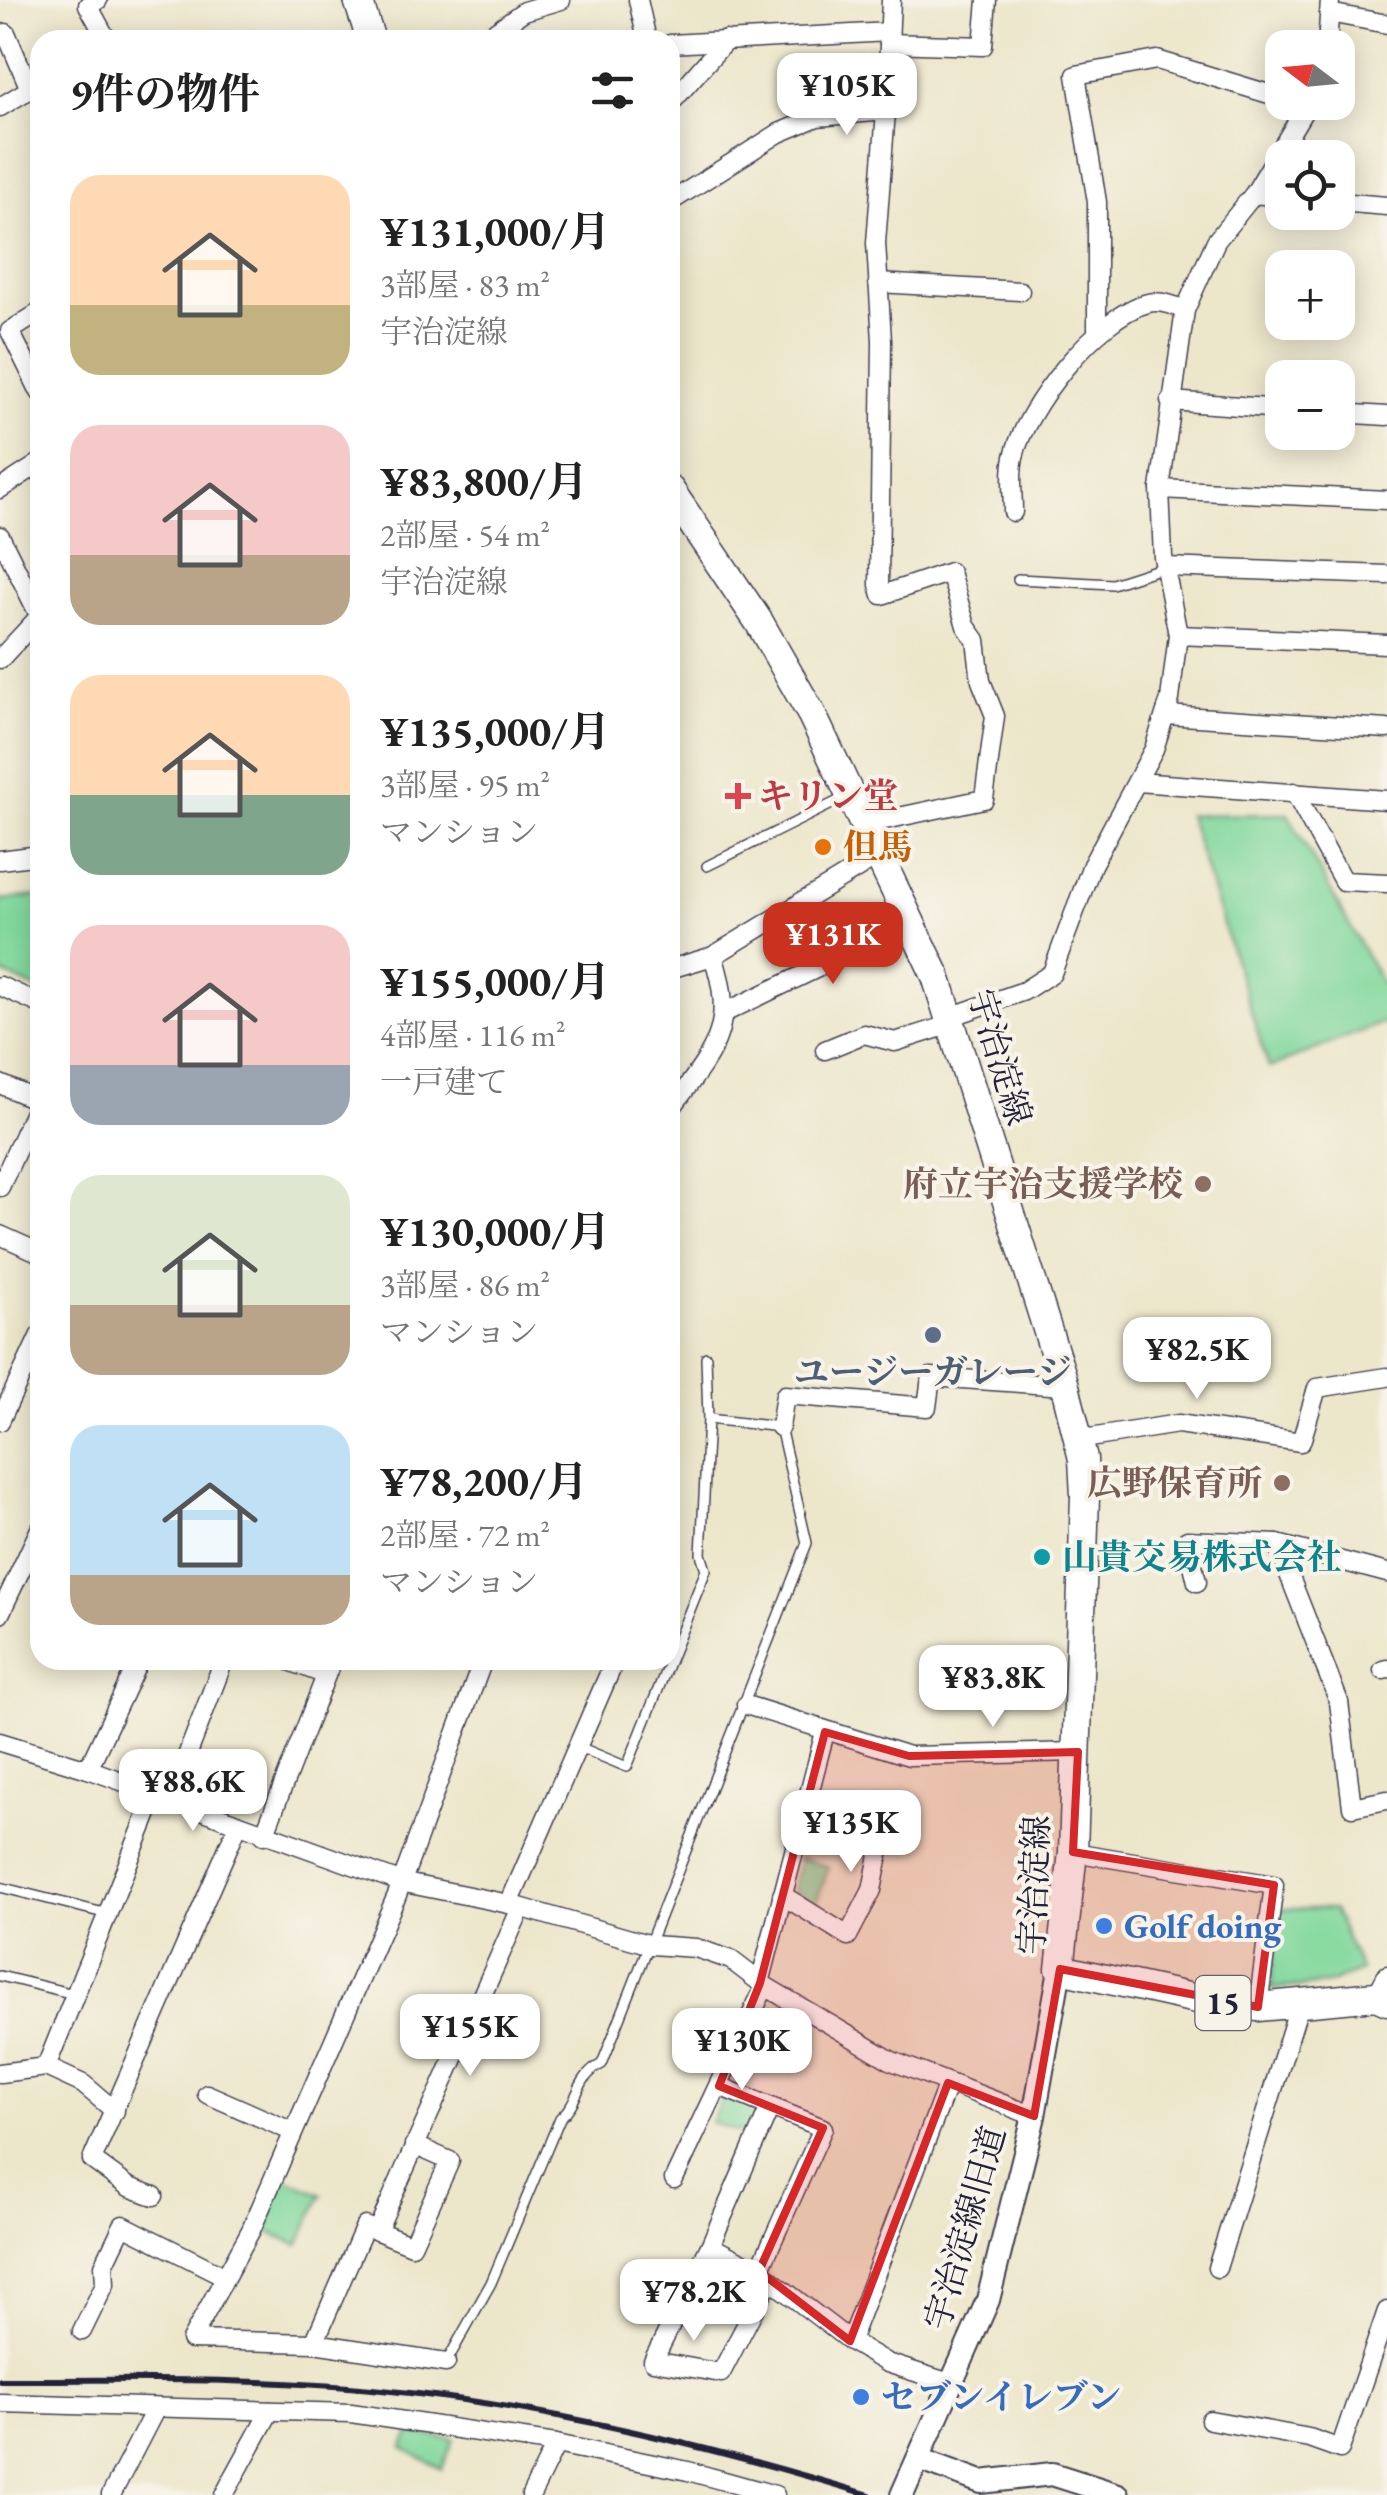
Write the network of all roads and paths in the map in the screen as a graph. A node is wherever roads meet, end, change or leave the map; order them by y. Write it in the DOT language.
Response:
graph roads {
  1 [pos="98,0"];
  2 [pos="358,0"];
  3 [pos="561,0"];
  4 [pos="638,0"];
  5 [pos="891,0"];
  6 [pos="987,0"];
  7 [pos="1330,7"];
  8 [pos="1387,24"];
  9 [pos="101,30"];
  10 [pos="368,30"];
  11 [pos="497,30"];
  12 [pos="645,30"];
  13 [pos="0,35"];
  14 [pos="889,37"];
  15 [pos="726,40"];
  16 [pos="680,43"];
  17 [pos="30,77"];
  18 [pos="30,89"];
  19 [pos="680,93"];
  20 [pos="1265,93"];
  21 [pos="0,107"];
  22 [pos="886,111"];
  23 [pos="1295,120"];
  24 [pos="1254,194"];
  25 [pos="1265,195"];
  26 [pos="680,196"];
  27 [pos="1355,203"];
  28 [pos="1387,206"];
  29 [pos="878,283"];
  30 [pos="1020,291"];
  31 [pos="1185,310"];
  32 [pos="30,318"];
  33 [pos="1097,332"];
  34 [pos="30,372"];
  35 [pos="1170,401"];
  36 [pos="1265,408"];
  37 [pos="1355,414"];
  38 [pos="1387,416"];
  39 [pos="30,470"];
  40 [pos="0,489"];
  41 [pos="1160,489"];
  42 [pos="1387,500"];
  43 [pos="680,505"];
  44 [pos="1013,512"];
  45 [pos="0,536"];
  46 [pos="1165,567"];
  47 [pos="1387,575"];
  48 [pos="1018,579"];
  49 [pos="30,608"];
  50 [pos="30,631"];
  51 [pos="1178,635"];
  52 [pos="1387,644"];
  53 [pos="0,659"];
  54 [pos="1166,715"];
  55 [pos="1387,729"];
  56 [pos="1137,782"];
  57 [pos="1294,792"];
  58 [pos="848,796"];
  59 [pos="1387,800"];
  60 [pos="862,826"];
  61 [pos="30,856"];
  62 [pos="878,856"];
  63 [pos="0,860"];
  64 [pos="707,866"];
  65 [pos="1387,883"];
  66 [pos="801,902"];
  67 [pos="712,956"];
  68 [pos="680,966"];
  69 [pos="0,986"];
  70 [pos="30,1000"];
  71 [pos="726,1012"];
  72 [pos="951,1020"];
  73 [pos="825,1050"];
  74 [pos="0,1084"];
  75 [pos="680,1096"];
  76 [pos="30,1097"];
  77 [pos="30,1119"];
  78 [pos="0,1187"];
  79 [pos="0,1235"];
  80 [pos="30,1248"];
  81 [pos="30,1356"];
  82 [pos="706,1357"];
  83 [pos="1387,1377"];
  84 [pos="1066,1386"];
  85 [pos="708,1418"];
  86 [pos="0,1420"];
  87 [pos="780,1426"];
  88 [pos="1078,1440"];
  89 [pos="1277,1544"];
  90 [pos="30,1550"];
  91 [pos="1387,1573"];
  92 [pos="1198,1582"];
  93 [pos="0,1614"];
  94 [pos="680,1635"];
  95 [pos="134,1670"];
  96 [pos="220,1670"];
  97 [pos="328,1670"];
  98 [pos="479,1670"];
  99 [pos="611,1670"];
  100 [pos="666,1670"];
  101 [pos="746,1705"];
  102 [pos="825,1732"];
  103 [pos="0,1742"];
  104 [pos="579,1747"];
  105 [pos="1078,1752"];
  106 [pos="88,1769"];
  107 [pos="162,1798"];
  108 [pos="1387,1800"];
  109 [pos="802,1816"];
  110 [pos="238,1825"];
  111 [pos="264,1835"];
  112 [pos="1073,1852"];
  113 [pos="400,1882"];
  114 [pos="0,1887"];
  115 [pos="782,1896"];
  116 [pos="515,1906"];
  117 [pos="108,1914"];
  118 [pos="650,1944"];
  119 [pos="1060,1969"];
  120 [pos="0,1976"];
  121 [pos="762,1984"];
  122 [pos="1383,1991"];
  123 [pos="74,1994"];
  124 [pos="1300,2003"];
  125 [pos="1258,2007"];
  126 [pos="46,2067"];
  127 [pos="0,2073"];
  128 [pos="948,2083"];
  129 [pos="719,2086"];
  130 [pos="207,2094"];
  131 [pos="770,2106"];
  132 [pos="115,2110"];
  133 [pos="1034,2116"];
  134 [pos="291,2131"];
  135 [pos="414,2145"];
  136 [pos="674,2180"];
  137 [pos="154,2196"];
  138 [pos="377,2231"];
  139 [pos="710,2246"];
  140 [pos="1217,2268"];
  141 [pos="764,2275"];
  142 [pos="224,2276"];
  143 [pos="1387,2311"];
  144 [pos="82,2331"];
  145 [pos="850,2341"];
  146 [pos="314,2343"];
  147 [pos="446,2363"];
  148 [pos="953,2384"];
  149 [pos="0,2404"];
  150 [pos="156,2408"];
  151 [pos="270,2411"];
  152 [pos="1210,2420"];
  153 [pos="556,2444"];
  154 [pos="919,2459"];
  155 [pos="111,2495"];
  156 [pos="224,2495"];
  157 [pos="531,2495"];
  158 [pos="775,2495"];
  159 [pos="902,2495"];
  160 [pos="1118,2495"];
  1 -- 9 [label="street"];
  2 -- 10 [label="main road"];
  3 -- 11 [label="street"];
  4 -- 12 [label="street"];
  5 -- 14 [label="street"];
  6 -- 14 [label="street"];
  7 -- 8 [label="street"];
  13 -- 17 [label="street"];
  14 -- 15 [label="street"];
  14 -- 22 [label="street"];
  15 -- 16 [label="street"];
  15 -- 19 [label="street"];
  18 -- 21 [label="street"];
  20 -- 33 [label="street"];
  22 -- 26 [label="street"];
  22 -- 29 [label="street"];
  23 -- 24 [label="street"];
  24 -- 25 [label="street"];
  24 -- 31 [label="street"];
  27 -- 28 [label="street"];
  29 -- 30 [label="street"];
  29 -- 60 [label="street"];
  31 -- 33 [label="street"];
  31 -- 35 [label="street"];
  32 -- 34 [label="street"];
  33 -- 44 [label="street"];
  35 -- 36 [label="street"];
  35 -- 41 [label="street"];
  37 -- 38 [label="street"];
  39 -- 40 [label="street"];
  41 -- 42 [label="street"];
  41 -- 46 [label="street"];
  43 -- 58 [label="main road, 宇治淀線"];
  45 -- 49 [label="street"];
  46 -- 47 [label="street"];
  46 -- 48 [label="lane"];
  46 -- 51 [label="street"];
  50 -- 53 [label="street"];
  51 -- 52 [label="street"];
  51 -- 54 [label="street"];
  54 -- 55 [label="street"];
  54 -- 56 [label="street"];
  56 -- 57 [label="street"];
  56 -- 72 [label="street"];
  57 -- 59 [label="street"];
  57 -- 65 [label="street"];
  58 -- 60 [label="main road, 宇治淀線"];
  58 -- 64 [label="lane"];
  60 -- 62 [label="main road, 宇治淀線"];
  61 -- 63 [label="street"];
  62 -- 66 [label="street"];
  62 -- 72 [label="main road, 宇治淀線"];
  66 -- 67 [label="street"];
  66 -- 71 [label="street"];
  67 -- 68 [label="street"];
  67 -- 71 [label="street"];
  69 -- 70 [label="street"];
  71 -- 75 [label="street"];
  72 -- 73 [label="street"];
  72 -- 84 [label="main road, 宇治淀線"];
  74 -- 76 [label="street"];
  77 -- 78 [label="street"];
  79 -- 80 [label="street"];
  81 -- 86 [label="street"];
  82 -- 85 [label="lane"];
  83 -- 88 [label="street"];
  84 -- 87 [label="street"];
  84 -- 88 [label="main road, 宇治淀線"];
  85 -- 87 [label="lane"];
  85 -- 94 [label="lane"];
  87 -- 101 [label="lane"];
  88 -- 105 [label="main road, 宇治淀線"];
  89 -- 91 [label="street"];
  89 -- 92 [label="street"];
  89 -- 108 [label="street"];
  90 -- 93 [label="street"];
  95 -- 106 [label="street"];
  96 -- 107 [label="street"];
  97 -- 111 [label="street"];
  98 -- 113 [label="street"];
  99 -- 104 [label="street"];
  100 -- 104 [label="lane"];
  101 -- 102 [label="street"];
  101 -- 118 [label="lane"];
  102 -- 105 [label="street"];
  102 -- 109 [label="street"];
  103 -- 106 [label="street"];
  104 -- 116 [label="street"];
  105 -- 112 [label="main road, 宇治淀線"];
  106 -- 107 [label="street"];
  107 -- 110 [label="street"];
  107 -- 117 [label="street"];
  109 -- 115 [label="street"];
  109 -- 115 [label="street"];
  110 -- 111 [label="street"];
  110 -- 132 [label="street"];
  111 -- 113 [label="street"];
  112 -- 119 [label="main road, 宇治淀線"];
  112 -- 125 [label="street"];
  113 -- 116 [label="street"];
  113 -- 134 [label="street"];
  114 -- 117 [label="lane"];
  115 -- 121 [label="street"];
  116 -- 118 [label="street"];
  116 -- 135 [label="street"];
  117 -- 123 [label="street"];
  118 -- 121 [label="street"];
  118 -- 147 [label="lane"];
  119 -- 125 [label="main road, 宇治淀線 / 15"];
  119 -- 133 [label="street, 宇治淀線旧道"];
  120 -- 123 [label="lane"];
  121 -- 128 [label="street"];
  121 -- 129 [label="street"];
  122 -- 124 [label="main road, 宇治淀線 / 15"];
  123 -- 126 [label="street"];
  124 -- 125 [label="main road, 宇治淀線 / 15"];
  124 -- 140 [label="street"];
  126 -- 127 [label="street"];
  126 -- 132 [label="street"];
  128 -- 133 [label="street"];
  128 -- 145 [label="street"];
  129 -- 131 [label="street"];
  129 -- 136 [label="street"];
  130 -- 134 [label="street"];
  131 -- 139 [label="street"];
  131 -- 141 [label="street"];
  132 -- 137 [label="street"];
  133 -- 148 [label="street, 宇治淀線旧道"];
  134 -- 142 [label="street"];
  135 -- 138 [label="street"];
  135 -- 138 [label="street"];
  138 -- 146 [label="street"];
  139 -- 141 [label="street"];
  139 -- 141 [label="street"];
  141 -- 145 [label="street"];
  142 -- 144 [label="street"];
  142 -- 146 [label="street"];
  143 -- 152 [label="street"];
  145 -- 148 [label="street"];
  146 -- 147 [label="street"];
  148 -- 154 [label="street, 宇治淀線旧道"];
  149 -- 150 [label="street"];
  150 -- 151 [label="street"];
  150 -- 155 [label="street"];
  151 -- 153 [label="street"];
  151 -- 156 [label="street"];
  153 -- 157 [label="street"];
  153 -- 158 [label="street"];
  154 -- 159 [label="street, 宇治淀線旧道"];
  154 -- 160 [label="street"];
}
